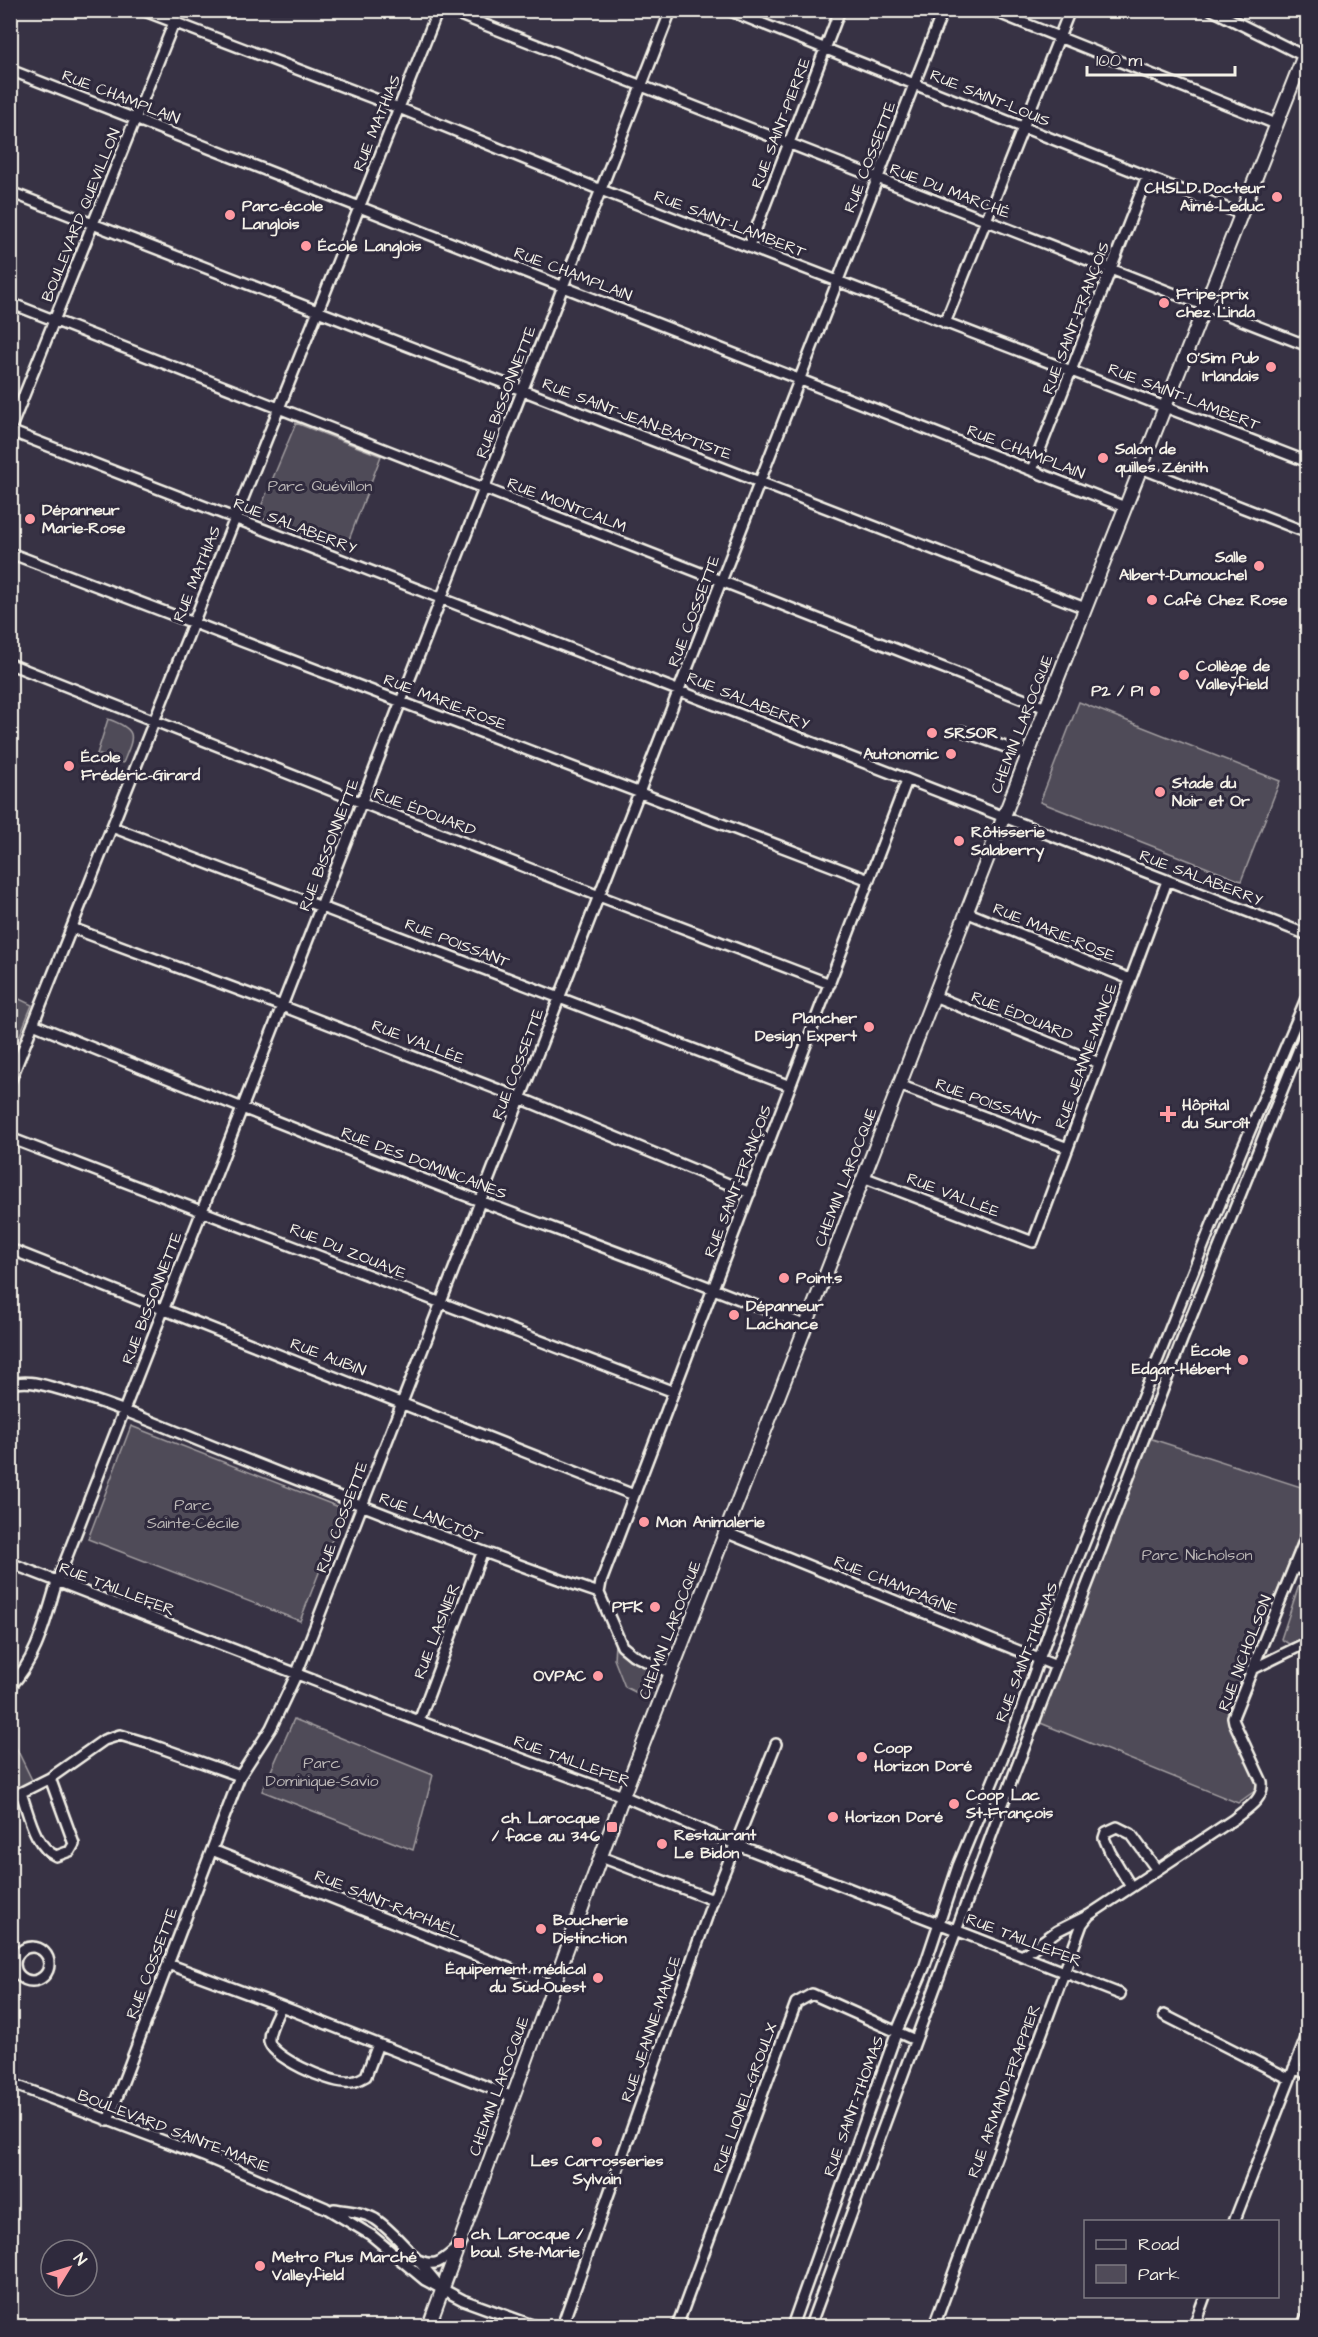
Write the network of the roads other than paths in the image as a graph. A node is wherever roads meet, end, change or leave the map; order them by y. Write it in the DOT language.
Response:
graph roads {
  1 [pos="142,10"];
  2 [pos="178,10"];
  3 [pos="438,10"];
  4 [pos="447,10"];
  5 [pos="671,10"];
  6 [pos="728,10"];
  7 [pos="840,10"];
  8 [pos="943,10"];
  9 [pos="991,10"];
  10 [pos="1070,10"];
  11 [pos="1212,10"];
  12 [pos="174,23"];
  13 [pos="1059,38"];
  14 [pos="825,49"];
  15 [pos="1306,53"];
  16 [pos="10,70"];
  17 [pos="914,84"];
  18 [pos="641,86"];
  19 [pos="399,108"];
  20 [pos="135,119"];
  21 [pos="1276,124"];
  22 [pos="1023,128"];
  23 [pos="789,144"];
  24 [pos="1147,177"];
  25 [pos="878,178"];
  26 [pos="601,190"];
  27 [pos="10,192"];
  28 [pos="360,207"];
  29 [pos="1241,214"];
  30 [pos="986,221"];
  31 [pos="93,224"];
  32 [pos="749,247"];
  33 [pos="1111,270"];
  34 [pos="837,281"];
  35 [pos="563,286"];
  36 [pos="10,303"];
  37 [pos="1204,306"];
  38 [pos="318,311"];
  39 [pos="55,321"];
  40 [pos="945,323"];
  41 [pos="1308,346"];
  42 [pos="1071,369"];
  43 [pos="800,379"];
  44 [pos="523,390"];
  45 [pos="1165,406"];
  46 [pos="279,408"];
  47 [pos="10,430"];
  48 [pos="1308,462"];
  49 [pos="1141,468"];
  50 [pos="1032,470"];
  51 [pos="760,482"];
  52 [pos="484,488"];
  53 [pos="1125,507"];
  54 [pos="235,519"];
  55 [pos="1306,529"];
  56 [pos="10,553"];
  57 [pos="721,581"];
  58 [pos="442,598"];
  59 [pos="1085,608"];
  60 [pos="193,624"];
  61 [pos="10,664"];
  62 [pos="679,690"];
  63 [pos="401,702"];
  64 [pos="1046,708"];
  65 [pos="155,720"];
  66 [pos="962,731"];
  67 [pos="1028,755"];
  68 [pos="907,780"];
  69 [pos="639,791"];
  70 [pos="362,803"];
  71 [pos="1003,817"];
  72 [pos="112,827"];
  73 [pos="869,880"];
  74 [pos="1167,880"];
  75 [pos="599,896"];
  76 [pos="321,906"];
  77 [pos="966,912"];
  78 [pos="72,928"];
  79 [pos="1308,935"];
  80 [pos="1130,979"];
  81 [pos="830,984"];
  82 [pos="1308,994"];
  83 [pos="934,996"];
  84 [pos="559,999"];
  85 [pos="282,1006"];
  86 [pos="33,1024"];
  87 [pos="1308,1026"];
  88 [pos="1296,1056"];
  89 [pos="1308,1061"];
  90 [pos="1099,1063"];
  91 [pos="10,1082"];
  92 [pos="899,1085"];
  93 [pos="790,1086"];
  94 [pos="520,1098"];
  95 [pos="242,1108"];
  96 [pos="10,1138"];
  97 [pos="1068,1148"];
  98 [pos="863,1178"];
  99 [pos="750,1193"];
  100 [pos="481,1201"];
  101 [pos="203,1210"];
  102 [pos="1033,1242"];
  103 [pos="10,1249"];
  104 [pos="714,1287"];
  105 [pos="440,1304"];
  106 [pos="164,1309"];
  107 [pos="806,1326"];
  108 [pos="11,1386"];
  109 [pos="674,1392"];
  110 [pos="402,1402"];
  111 [pos="124,1412"];
  112 [pos="1131,1431"];
  113 [pos="1145,1437"];
  114 [pos="634,1495"];
  115 [pos="362,1506"];
  116 [pos="725,1532"];
  117 [pos="1308,1532"];
  118 [pos="482,1553"];
  119 [pos="10,1563"];
  120 [pos="1294,1567"];
  121 [pos="1308,1571"];
  122 [pos="57,1582"];
  123 [pos="599,1593"];
  124 [pos="1308,1642"];
  125 [pos="1040,1659"];
  126 [pos="1056,1666"];
  127 [pos="1251,1670"];
  128 [pos="297,1673"];
  129 [pos="670,1673"];
  130 [pos="10,1687"];
  131 [pos="419,1720"];
  132 [pos="776,1744"];
  133 [pos="240,1776"];
  134 [pos="50,1778"];
  135 [pos="1262,1782"];
  136 [pos="21,1793"];
  137 [pos="623,1796"];
  138 [pos="10,1798"];
  139 [pos="735,1844"];
  140 [pos="212,1850"];
  141 [pos="601,1857"];
  142 [pos="1157,1870"];
  143 [pos="1131,1887"];
  144 [pos="712,1900"];
  145 [pos="1089,1915"];
  146 [pos="939,1924"];
  147 [pos="956,1930"];
  148 [pos="1022,1956"];
  149 [pos="168,1964"];
  150 [pos="1064,1972"];
  151 [pos="553,1986"];
  152 [pos="1120,1994"];
  153 [pos="281,2006"];
  154 [pos="1164,2015"];
  155 [pos="897,2031"];
  156 [pos="1308,2033"];
  157 [pos="915,2040"];
  158 [pos="378,2044"];
  159 [pos="1294,2068"];
  160 [pos="1308,2074"];
  161 [pos="1290,2079"];
  162 [pos="10,2083"];
  163 [pos="513,2097"];
  164 [pos="108,2121"];
  165 [pos="326,2208"];
  166 [pos="1235,2220"];
  167 [pos="458,2247"];
  168 [pos="414,2259"];
  169 [pos="442,2290"];
  170 [pos="1204,2298"];
  171 [pos="1308,2314"];
  172 [pos="429,2326"];
  173 [pos="535,2326"];
  174 [pos="562,2326"];
  175 [pos="676,2326"];
  176 [pos="792,2326"];
  177 [pos="810,2326"];
  178 [pos="934,2326"];
  179 [pos="1194,2326"];
  180 [pos="1302,2326"];
  1 -- 12 [label="street, RUE SAINT-LAMBERT"];
  2 -- 12 [label="street, BOULEVARD QUEVILLON"];
  3 -- 19 [label="street, RUE MATHIAS"];
  4 -- 18 [label="street, RUE DU MARCHÉ"];
  5 -- 18 [label="street, RUE BISSONNETTE"];
  6 -- 14 [label="street, RUE SAINT-LOUIS"];
  7 -- 14 [label="street, RUE SAINT-PIERRE"];
  8 -- 17 [label="street, RUE COSSETTE"];
  9 -- 13 [label="street"];
  10 -- 13 [label="street"];
  11 -- 15 [label="street"];
  12 -- 19 [label="street, RUE SAINT-LAMBERT"];
  12 -- 20 [label="street, BOULEVARD QUEVILLON"];
  13 -- 21 [label="street"];
  13 -- 22 [label="street"];
  14 -- 17 [label="street, RUE SAINT-LOUIS"];
  14 -- 23 [label="street, RUE SAINT-PIERRE"];
  15 -- 21 [label="main road, CHEMIN LAROCQUE"];
  16 -- 20 [label="street, RUE CHAMPLAIN"];
  17 -- 22 [label="street, RUE SAINT-LOUIS"];
  17 -- 25 [label="street, RUE COSSETTE"];
  18 -- 23 [label="street, RUE DU MARCHÉ"];
  18 -- 26 [label="street, RUE BISSONNETTE"];
  19 -- 26 [label="street, RUE SAINT-LAMBERT"];
  19 -- 28 [label="street, RUE MATHIAS"];
  20 -- 28 [label="street, RUE CHAMPLAIN"];
  20 -- 31 [label="street, BOULEVARD QUEVILLON"];
  21 -- 29 [label="main road, CHEMIN LAROCQUE"];
  22 -- 24 [label="street, RUE SAINT-LOUIS"];
  22 -- 30 [label="street"];
  23 -- 25 [label="street, RUE DU MARCHÉ"];
  23 -- 32 [label="street, RUE SAINT-PIERRE"];
  24 -- 29 [label="street, RUE SAINT-LOUIS"];
  24 -- 33 [label="street, RUE SAINT-FRANÇOIS"];
  25 -- 30 [label="street, RUE DU MARCHÉ"];
  25 -- 34 [label="street, RUE COSSETTE"];
  26 -- 32 [label="street, RUE SAINT-LAMBERT"];
  26 -- 35 [label="street, RUE BISSONNETTE"];
  27 -- 31 [label="street, RUE SAINT-JEAN-BAPTISTE"];
  28 -- 35 [label="street, RUE CHAMPLAIN"];
  28 -- 38 [label="street, RUE MATHIAS"];
  29 -- 37 [label="main road, CHEMIN LAROCQUE"];
  30 -- 33 [label="street, RUE DU MARCHÉ"];
  30 -- 40 [label="street"];
  31 -- 38 [label="street, RUE SAINT-JEAN-BAPTISTE"];
  31 -- 39 [label="street, BOULEVARD QUEVILLON"];
  32 -- 34 [label="street, RUE SAINT-LAMBERT"];
  33 -- 37 [label="street, RUE DU MARCHÉ"];
  33 -- 42 [label="street, RUE SAINT-FRANÇOIS"];
  34 -- 40 [label="street, RUE SAINT-LAMBERT"];
  34 -- 43 [label="street, RUE COSSETTE"];
  35 -- 43 [label="street, RUE CHAMPLAIN"];
  35 -- 44 [label="street, RUE BISSONNETTE"];
  36 -- 39 [label="street, RUE MONTCALM"];
  37 -- 41 [label="street, RUE DU MARCHÉ"];
  37 -- 45 [label="main road, CHEMIN LAROCQUE"];
  38 -- 44 [label="street, RUE SAINT-JEAN-BAPTISTE"];
  38 -- 46 [label="street, RUE MATHIAS"];
  39 -- 46 [label="street, RUE MONTCALM"];
  39 -- 47 [label="street, BOULEVARD QUEVILLON"];
  40 -- 42 [label="street, RUE SAINT-LAMBERT"];
  42 -- 45 [label="street, RUE SAINT-LAMBERT"];
  42 -- 50 [label="street, RUE SAINT-FRANÇOIS"];
  43 -- 50 [label="street, RUE CHAMPLAIN"];
  43 -- 51 [label="street, RUE COSSETTE"];
  44 -- 51 [label="street, RUE SAINT-JEAN-BAPTISTE"];
  44 -- 52 [label="street, RUE BISSONNETTE"];
  45 -- 48 [label="street, RUE SAINT-LAMBERT"];
  45 -- 49 [label="main road, CHEMIN LAROCQUE"];
  46 -- 52 [label="street, RUE MONTCALM"];
  46 -- 54 [label="street, RUE MATHIAS"];
  47 -- 54 [label="street, RUE SALABERRY"];
  49 -- 53 [label="main road, CHEMIN LAROCQUE"];
  49 -- 55 [label="street"];
  50 -- 53 [label="street, RUE CHAMPLAIN"];
  51 -- 57 [label="street, RUE COSSETTE"];
  51 -- 59 [label="street, RUE SAINT-JEAN-BAPTISTE"];
  52 -- 57 [label="street, RUE MONTCALM"];
  52 -- 58 [label="street, RUE BISSONNETTE"];
  53 -- 59 [label="main road, CHEMIN LAROCQUE"];
  54 -- 58 [label="street, RUE SALABERRY"];
  54 -- 60 [label="street, RUE MATHIAS"];
  56 -- 60 [label="street, RUE MARIE-ROSE"];
  57 -- 62 [label="street, RUE COSSETTE"];
  57 -- 64 [label="street, RUE MONTCALM"];
  58 -- 62 [label="street, RUE SALABERRY"];
  58 -- 63 [label="street, RUE BISSONNETTE"];
  59 -- 64 [label="main road, CHEMIN LAROCQUE"];
  60 -- 63 [label="street, RUE MARIE-ROSE"];
  60 -- 65 [label="street, RUE MATHIAS"];
  61 -- 65 [label="street, RUE ÉDOUARD"];
  62 -- 68 [label="street, RUE SALABERRY"];
  62 -- 69 [label="street, RUE COSSETTE"];
  63 -- 69 [label="street, RUE MARIE-ROSE"];
  63 -- 70 [label="street, RUE BISSONNETTE"];
  64 -- 67 [label="main road, CHEMIN LAROCQUE"];
  65 -- 70 [label="street, RUE ÉDOUARD"];
  65 -- 72 [label="street, RUE MATHIAS"];
  66 -- 67 [label="street"];
  67 -- 71 [label="main road, CHEMIN LAROCQUE"];
  68 -- 71 [label="street, RUE SALABERRY"];
  68 -- 73 [label="street, RUE SAINT-FRANÇOIS"];
  69 -- 73 [label="street, RUE MARIE-ROSE"];
  69 -- 75 [label="street, RUE COSSETTE"];
  70 -- 75 [label="street, RUE ÉDOUARD"];
  70 -- 76 [label="street, RUE BISSONNETTE"];
  71 -- 74 [label="street, RUE SALABERRY"];
  71 -- 77 [label="main road, CHEMIN LAROCQUE"];
  72 -- 76 [label="street, RUE POISSANT"];
  72 -- 78 [label="street, RUE MATHIAS"];
  73 -- 81 [label="street, RUE SAINT-FRANÇOIS"];
  74 -- 79 [label="street, RUE SALABERRY"];
  74 -- 80 [label="street, RUE JEANNE-MANCE"];
  75 -- 81 [label="street, RUE ÉDOUARD"];
  75 -- 84 [label="street, RUE COSSETTE"];
  76 -- 84 [label="street, RUE POISSANT"];
  76 -- 85 [label="street, RUE BISSONNETTE"];
  77 -- 80 [label="street, RUE MARIE-ROSE"];
  77 -- 83 [label="main road, CHEMIN LAROCQUE"];
  78 -- 85 [label="street, RUE VALLÉE"];
  78 -- 86 [label="street, RUE MATHIAS"];
  80 -- 90 [label="street, RUE JEANNE-MANCE"];
  81 -- 93 [label="street, RUE SAINT-FRANÇOIS"];
  82 -- 112 [label="street, RUE SAINT-THOMAS"];
  83 -- 90 [label="street, RUE ÉDOUARD"];
  83 -- 92 [label="main road, CHEMIN LAROCQUE"];
  84 -- 93 [label="street, RUE POISSANT"];
  84 -- 94 [label="street, RUE COSSETTE"];
  85 -- 94 [label="street, RUE VALLÉE"];
  85 -- 95 [label="street, RUE BISSONNETTE"];
  86 -- 91 [label="street, RUE MATHIAS"];
  86 -- 95 [label="street, RUE DES DOMINICAINES"];
  87 -- 88 [label="street, RUE SAINT-THOMAS"];
  88 -- 89 [label="street"];
  88 -- 113 [label="street, RUE SAINT-THOMAS"];
  90 -- 97 [label="street, RUE JEANNE-MANCE"];
  92 -- 97 [label="street, RUE POISSANT"];
  92 -- 98 [label="main road, CHEMIN LAROCQUE"];
  93 -- 99 [label="street, RUE SAINT-FRANÇOIS"];
  94 -- 99 [label="street, RUE VALLÉE"];
  94 -- 100 [label="street, RUE COSSETTE"];
  95 -- 100 [label="street, RUE DES DOMINICAINES"];
  95 -- 101 [label="street, RUE BISSONNETTE"];
  96 -- 101 [label="street, RUE DU ZOUAVE"];
  97 -- 102 [label="street, RUE JEANNE-MANCE"];
  98 -- 102 [label="street, RUE VALLÉE"];
  98 -- 107 [label="main road, CHEMIN LAROCQUE"];
  99 -- 104 [label="street, RUE SAINT-FRANÇOIS"];
  100 -- 104 [label="street, RUE DES DOMINICAINES"];
  100 -- 105 [label="street, RUE COSSETTE"];
  101 -- 105 [label="street, RUE DU ZOUAVE"];
  101 -- 106 [label="street, RUE BISSONNETTE"];
  103 -- 106 [label="street, RUE AUBIN"];
  104 -- 107 [label="street, RUE DES DOMINICAINES"];
  104 -- 109 [label="street, RUE SAINT-FRANÇOIS"];
  105 -- 109 [label="street, RUE DU ZOUAVE"];
  105 -- 110 [label="street, RUE COSSETTE"];
  106 -- 110 [label="street, RUE AUBIN"];
  106 -- 111 [label="street, RUE BISSONNETTE"];
  107 -- 116 [label="main road, CHEMIN LAROCQUE"];
  108 -- 111 [label="street, RUE LANCTÔT"];
  109 -- 114 [label="street, RUE SAINT-FRANÇOIS"];
  110 -- 114 [label="street, RUE AUBIN"];
  110 -- 115 [label="street, RUE COSSETTE"];
  111 -- 115 [label="street, RUE LANCTÔT"];
  111 -- 122 [label="street, RUE BISSONNETTE"];
  112 -- 113 [label="street"];
  112 -- 125 [label="street, RUE SAINT-THOMAS"];
  113 -- 126 [label="street, RUE SAINT-THOMAS"];
  114 -- 123 [label="street, RUE SAINT-FRANÇOIS"];
  115 -- 118 [label="street, RUE LANCTÔT"];
  115 -- 128 [label="street, RUE COSSETTE"];
  116 -- 125 [label="street, RUE CHAMPAGNE"];
  116 -- 129 [label="main road, CHEMIN LAROCQUE"];
  117 -- 120 [label="street, RUE NICHOLSON"];
  118 -- 123 [label="street, RUE LANCTÔT"];
  118 -- 131 [label="street, RUE LASNIER"];
  119 -- 122 [label="street, RUE TAILLEFER"];
  120 -- 121 [label="street"];
  120 -- 127 [label="street, RUE NICHOLSON"];
  122 -- 128 [label="street, RUE TAILLEFER"];
  122 -- 130 [label="street, RUE BISSONNETTE"];
  123 -- 129 [label="street"];
  124 -- 127 [label="street"];
  125 -- 126 [label="street, RUE CHAMPAGNE"];
  125 -- 146 [label="street, RUE SAINT-THOMAS"];
  126 -- 147 [label="street, RUE SAINT-THOMAS"];
  127 -- 135 [label="street, RUE NICHOLSON"];
  128 -- 131 [label="street, RUE TAILLEFER"];
  128 -- 133 [label="street, RUE COSSETTE"];
  129 -- 137 [label="main road, CHEMIN LAROCQUE"];
  131 -- 137 [label="street, RUE TAILLEFER"];
  132 -- 139 [label="street, RUE JEANNE-MANCE"];
  133 -- 134 [label="street"];
  133 -- 140 [label="street, RUE COSSETTE"];
  134 -- 136 [label="street"];
  134 -- 136 [label="street"];
  135 -- 142 [label="street, RUE ARMAND-FRAPPIER"];
  136 -- 138 [label="street"];
  137 -- 139 [label="street, RUE TAILLEFER"];
  137 -- 141 [label="main road, CHEMIN LAROCQUE"];
  139 -- 144 [label="street, RUE JEANNE-MANCE"];
  139 -- 146 [label="street, RUE TAILLEFER"];
  140 -- 149 [label="street, RUE COSSETTE"];
  140 -- 151 [label="street, RUE SAINT-RAPHAËL"];
  141 -- 144 [label="street"];
  141 -- 151 [label="main road, CHEMIN LAROCQUE"];
  142 -- 143 [label="street, RUE ARMAND-FRAPPIER"];
  142 -- 143 [label="street"];
  143 -- 145 [label="street, RUE ARMAND-FRAPPIER"];
  144 -- 174 [label="street, RUE JEANNE-MANCE"];
  145 -- 148 [label="street"];
  145 -- 150 [label="street, RUE ARMAND-FRAPPIER"];
  146 -- 147 [label="street, RUE TAILLEFER"];
  146 -- 155 [label="street, RUE SAINT-THOMAS"];
  147 -- 148 [label="street, RUE TAILLEFER"];
  147 -- 157 [label="street, RUE SAINT-THOMAS"];
  148 -- 150 [label="street, RUE TAILLEFER"];
  149 -- 153 [label="street"];
  149 -- 164 [label="street, RUE COSSETTE"];
  150 -- 152 [label="street, RUE TAILLEFER"];
  150 -- 178 [label="street, RUE ARMAND-FRAPPIER"];
  151 -- 163 [label="main road, CHEMIN LAROCQUE"];
  153 -- 158 [label="street"];
  153 -- 158 [label="street"];
  154 -- 161 [label="street"];
  155 -- 157 [label="street, RUE LIONEL-GROULX"];
  155 -- 175 [label="street, RUE LIONEL-GROULX"];
  155 -- 176 [label="street, RUE SAINT-THOMAS"];
  156 -- 159 [label="street"];
  157 -- 177 [label="street, RUE SAINT-THOMAS"];
  158 -- 163 [label="street"];
  159 -- 160 [label="street"];
  159 -- 161 [label="street"];
  161 -- 166 [label="street"];
  162 -- 164 [label="street, BOULEVARD SAINTE-MARIE"];
  163 -- 167 [label="main road, CHEMIN LAROCQUE"];
  164 -- 165 [label="street, BOULEVARD SAINTE-MARIE"];
  165 -- 168 [label="street, BOULEVARD SAINTE-MARIE"];
  165 -- 169 [label="street, BOULEVARD SAINTE-MARIE"];
  167 -- 168 [label="street"];
  167 -- 169 [label="main road, CHEMIN LAROCQUE"];
  168 -- 169 [label="street, BOULEVARD SAINTE-MARIE"];
  169 -- 172 [label="main road, CHEMIN LAROCQUE"];
  169 -- 173 [label="street, BOULEVARD SAINTE-MARIE"];
  170 -- 179 [label="street"];
  171 -- 180 [label="street"];
}
